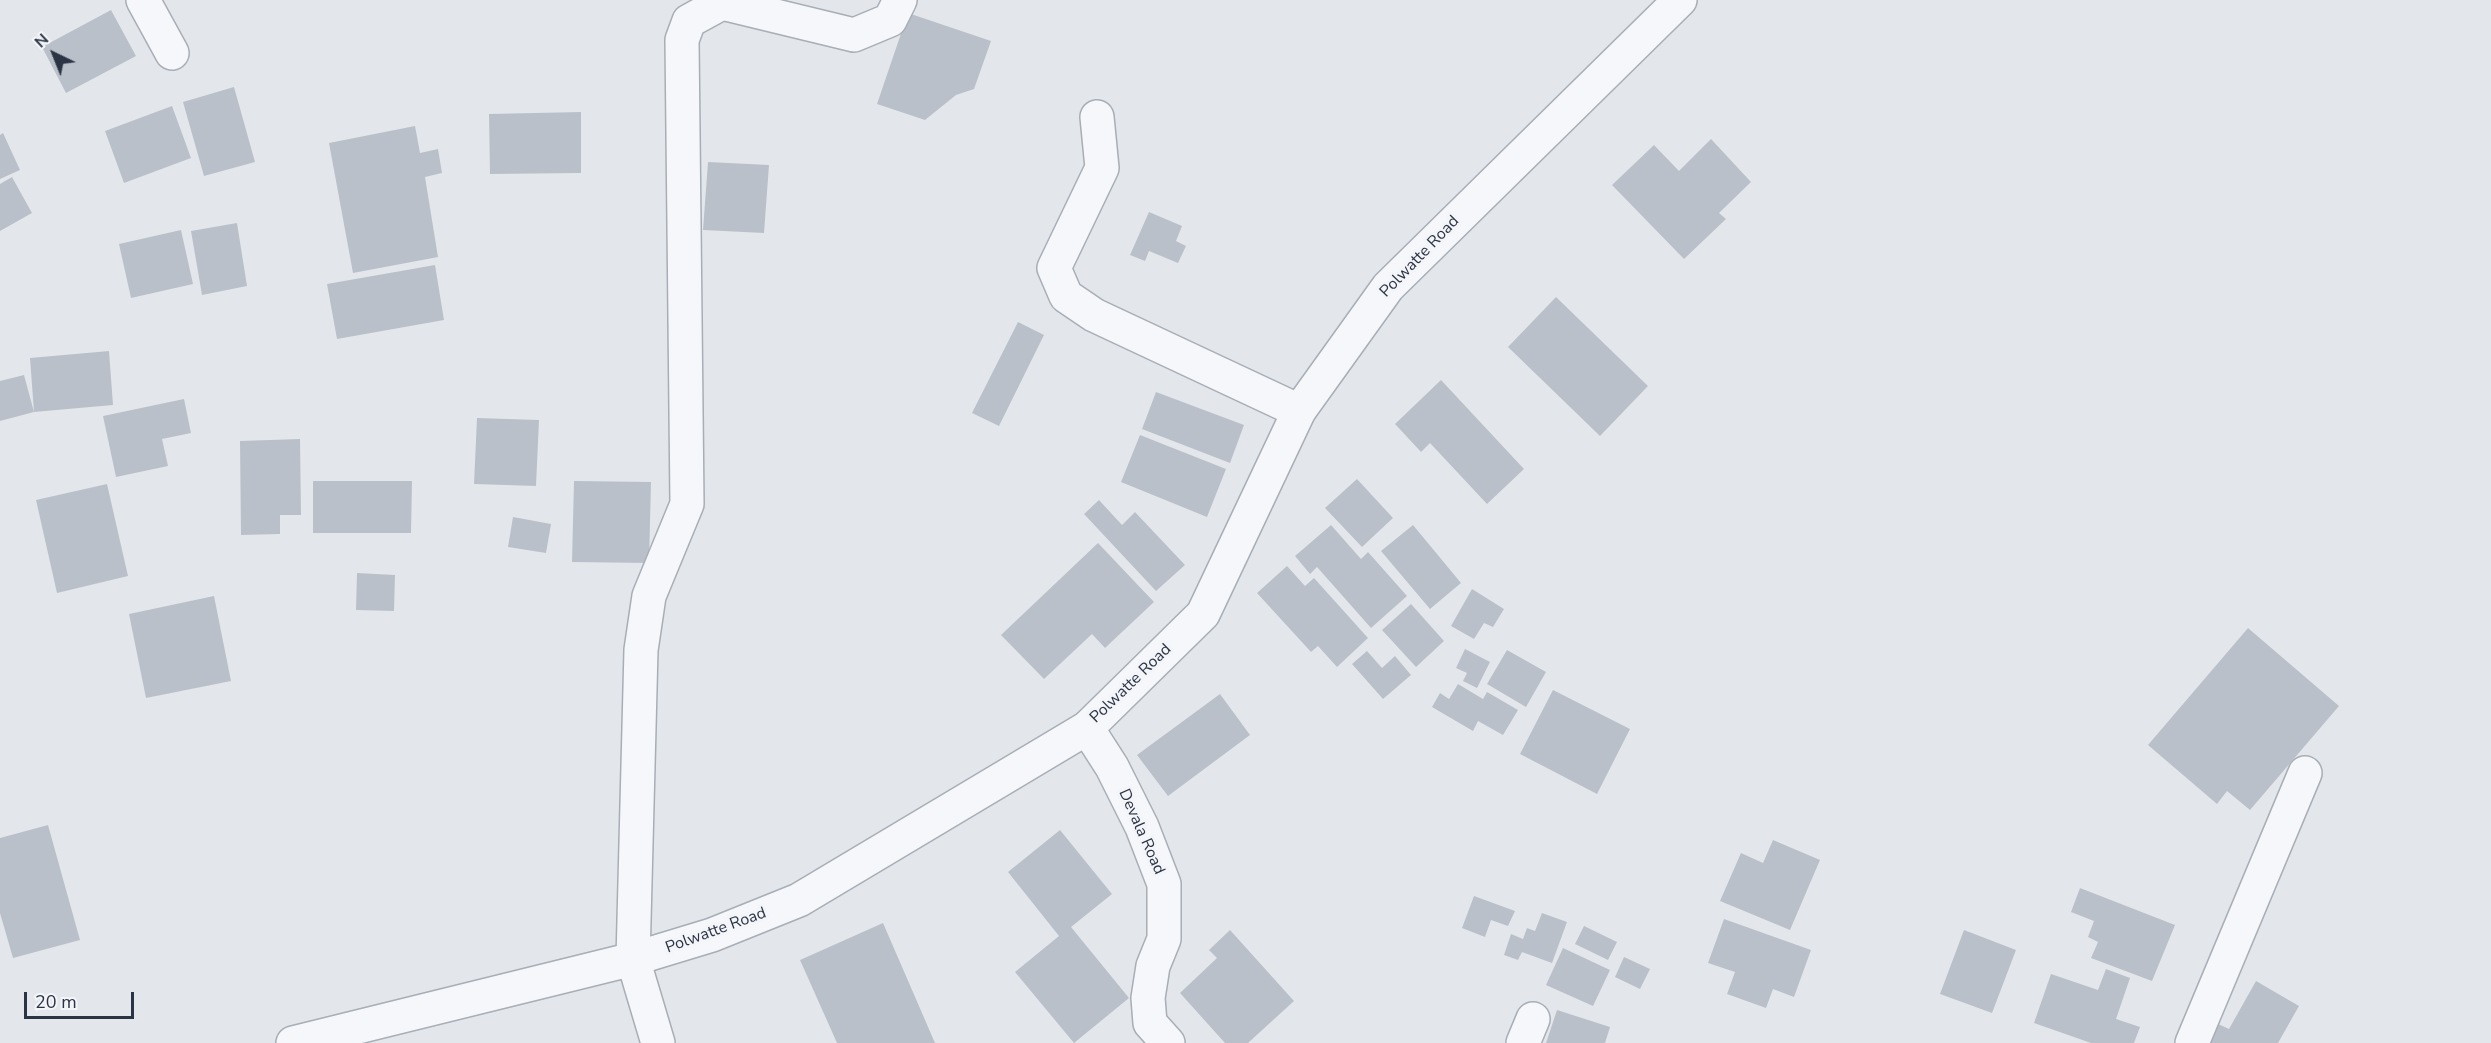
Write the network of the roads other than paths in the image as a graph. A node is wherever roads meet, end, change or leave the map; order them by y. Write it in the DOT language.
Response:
graph roads {
  1 [pos="143,0"];
  2 [pos="900,0"];
  3 [pos="1680,0"];
  4 [pos="172,53"];
  5 [pos="1097,117"];
  6 [pos="1299,411"];
  7 [pos="1087,728"];
  8 [pos="2305,773"];
  9 [pos="633,959"];
  10 [pos="293,1043"];
  11 [pos="658,1043"];
  12 [pos="1168,1043"];
  13 [pos="2192,1043"];
  1 -- 4 [label="street"];
  2 -- 9 [label="street"];
  3 -- 6 [label="street, Polwatte Road"];
  5 -- 6 [label="street"];
  6 -- 7 [label="street, Polwatte Road"];
  7 -- 9 [label="street, Polwatte Road"];
  7 -- 12 [label="street, Devala Road"];
  8 -- 13 [label="street"];
  9 -- 10 [label="street, Polwatte Road"];
  9 -- 11 [label="street"];
}
